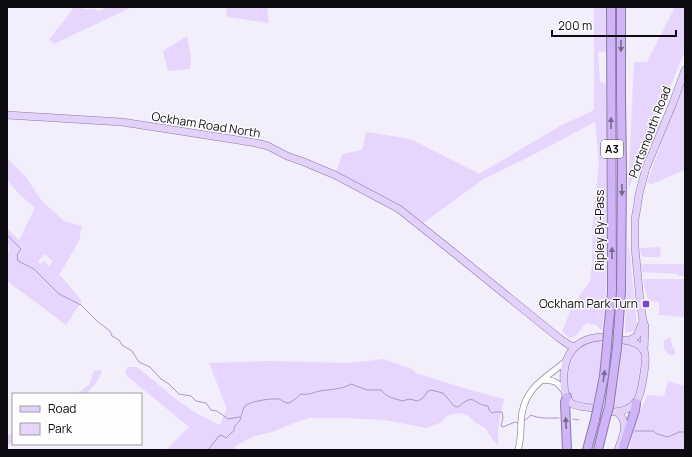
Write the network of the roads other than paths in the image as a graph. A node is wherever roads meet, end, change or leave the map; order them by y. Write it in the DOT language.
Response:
graph roads {
  1 [pos="612,7"];
  2 [pos="621,7"];
  3 [pos="685,70"];
  4 [pos="7,115"];
  5 [pos="643,321"];
  6 [pos="605,334"];
  7 [pos="559,338"];
  8 [pos="623,338"];
  9 [pos="575,347"];
  10 [pos="644,350"];
  11 [pos="566,359"];
  12 [pos="543,380"];
  13 [pos="566,394"];
  14 [pos="636,403"];
  15 [pos="595,407"];
  16 [pos="613,410"];
  17 [pos="621,449"];
  18 [pos="518,450"];
  19 [pos="567,450"];
  20 [pos="587,450"];
  21 [pos="598,450"];
  6 -- 1 [label="highway, Ripley By-Pass / A3, one-way"];
  2 -- 8 [label="highway, Ripley By-Pass / A3, one-way"];
  3 -- 5 [label="main road, Portsmouth Road"];
  4 -- 7 [label="main road, Ockham Road North"];
  5 -- 8 [label="main road"];
  5 -- 10 [label="main road, Portsmouth Road"];
  6 -- 9 [label="main road"];
  15 -- 6 [label="highway, Ripley By-Pass / A3, one-way, bridge"];
  7 -- 9 [label="main road, Ockham Road North"];
  7 -- 11 [label="main road, Ockham Road North"];
  8 -- 10 [label="main road"];
  8 -- 16 [label="highway, Ripley By-Pass / A3, bridge"];
  9 -- 11 [label="main road"];
  10 -- 14 [label="main road, Portsmouth Road"];
  11 -- 12 [label="street"];
  11 -- 13 [label="main road"];
  12 -- 13 [label="street"];
  12 -- 18 [label="street"];
  13 -- 15 [label="main road"];
  19 -- 13 [label="highway, one-way"];
  14 -- 16 [label="main road"];
  14 -- 17 [label="highway"];
  15 -- 20 [label="highway, Ripley By-Pass / A3, bridge"];
  16 -- 17 [label="main road"];
  16 -- 21 [label="highway, Ripley By-Pass / A3, bridge"];
}
